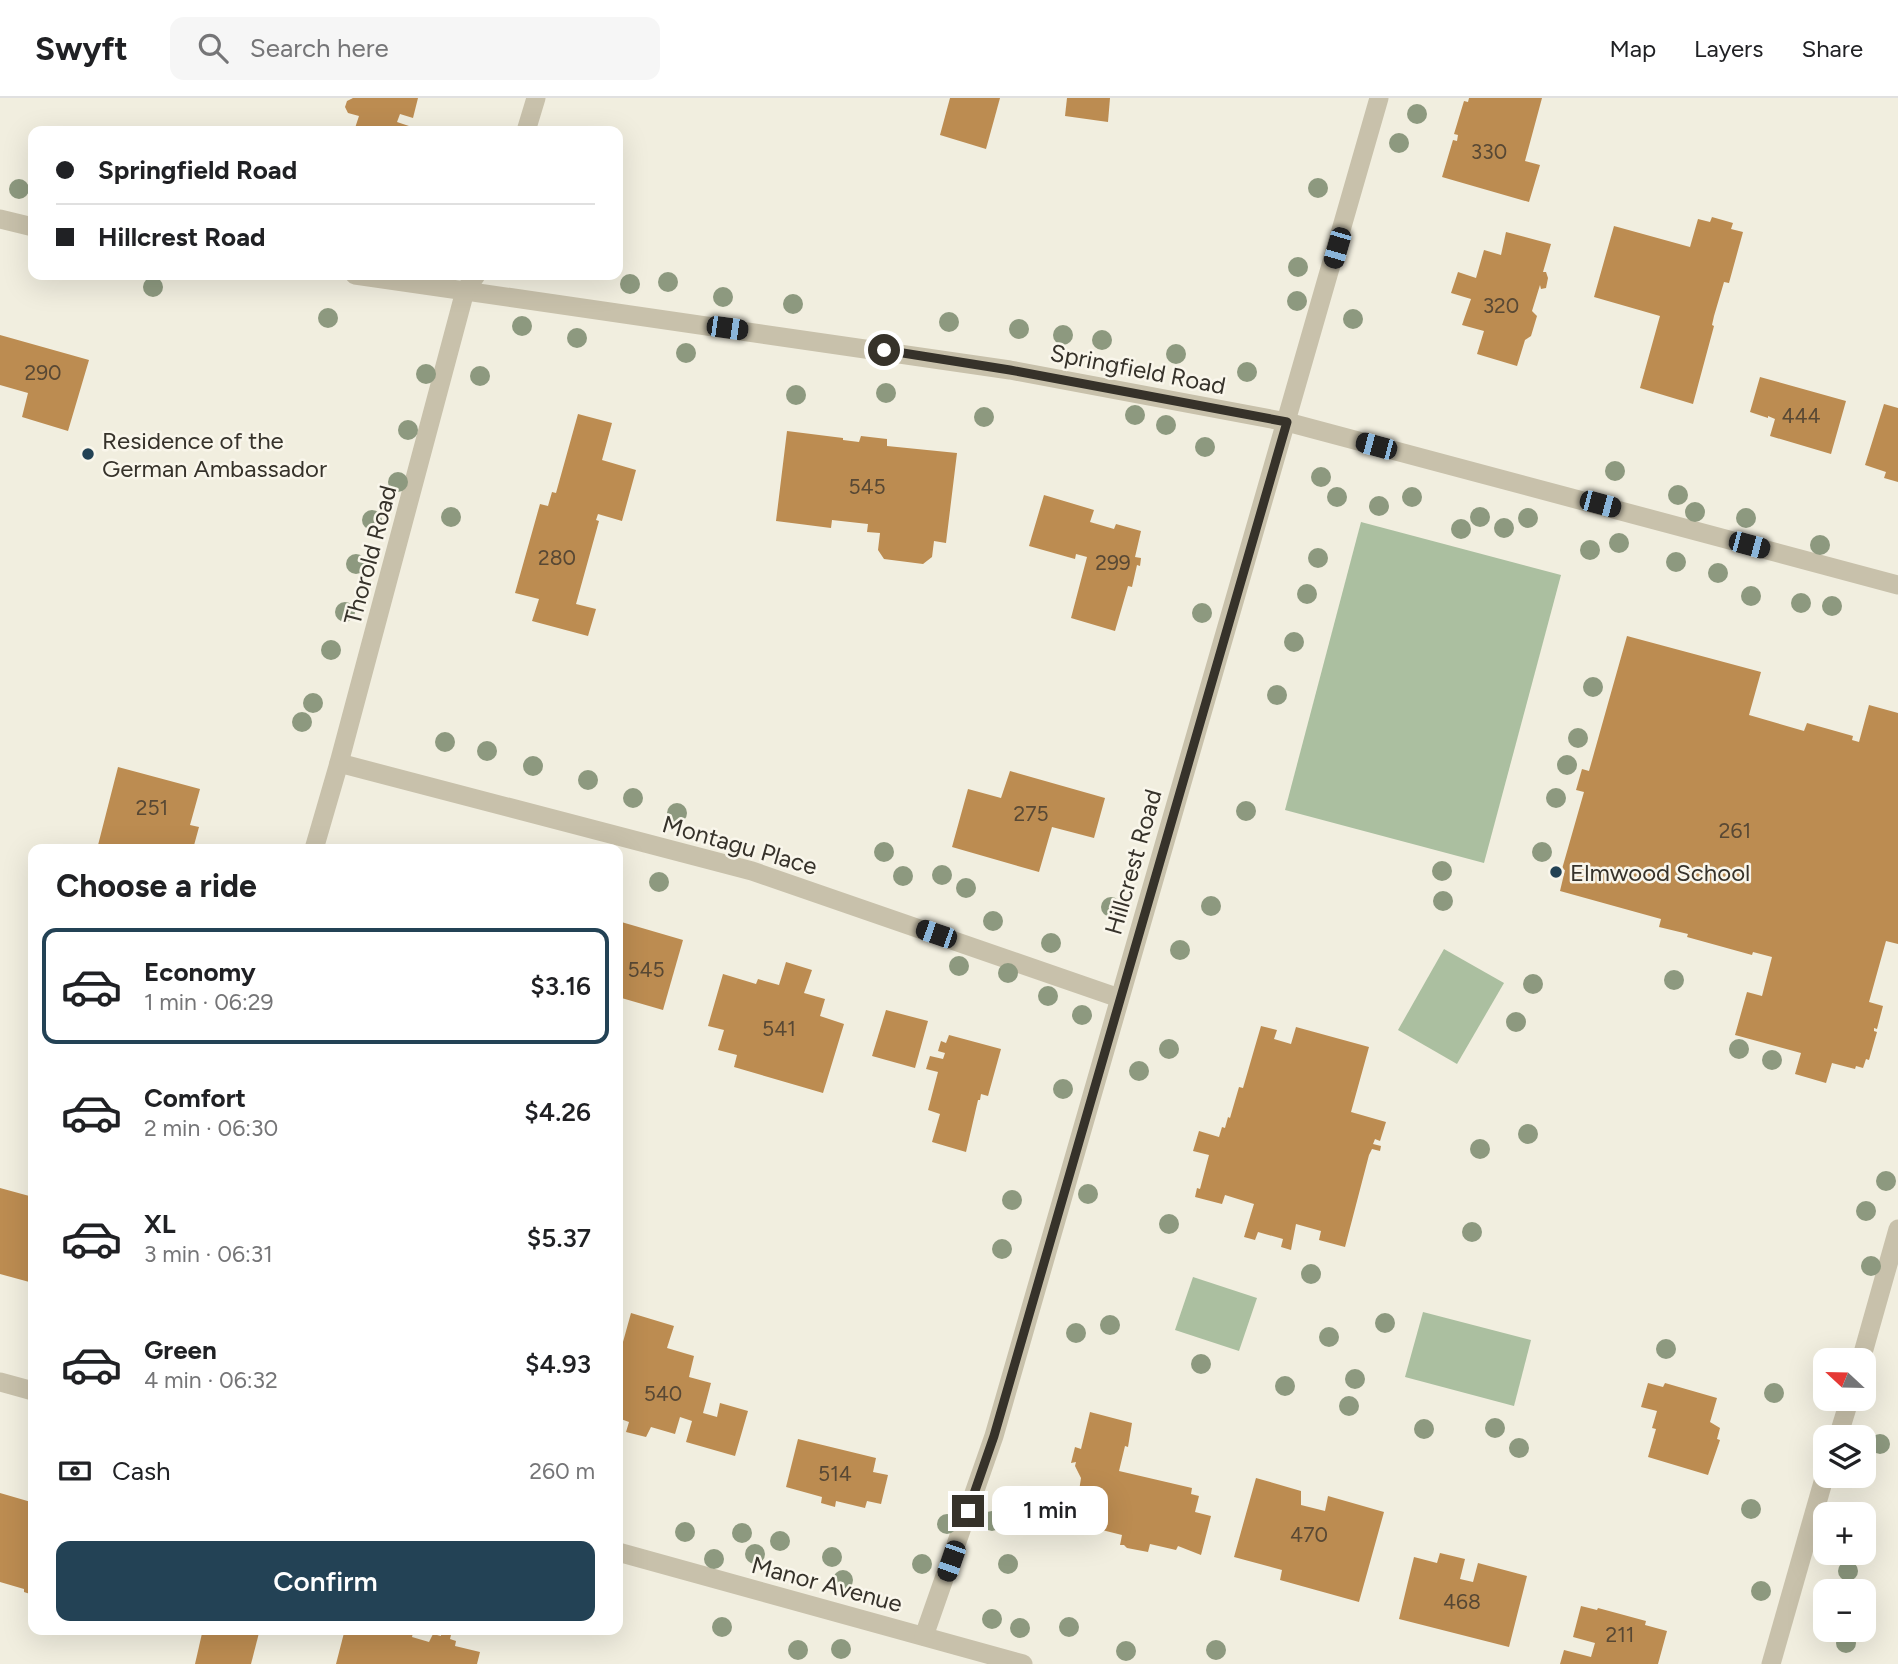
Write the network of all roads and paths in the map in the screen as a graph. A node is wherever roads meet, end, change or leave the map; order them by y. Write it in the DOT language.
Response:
graph roads {
  1 [pos="536,98"];
  2 [pos="1379,98"];
  3 [pos="528,126"];
  4 [pos="0,219"];
  5 [pos="28,226"];
  6 [pos="428,280"];
  7 [pos="471,283"];
  8 [pos="1287,422"];
  9 [pos="1898,586"];
  10 [pos="339,763"];
  11 [pos="315,844"];
  12 [pos="1119,998"];
  13 [pos="1898,1229"];
  14 [pos="1864,1348"];
  15 [pos="0,1382"];
  16 [pos="28,1390"];
  17 [pos="1821,1488"];
  18 [pos="623,1553"];
  19 [pos="924,1636"];
  20 [pos="1023,1664"];
  21 [pos="1771,1664"];
  1 -- 3 [label="street"];
  2 -- 8 [label="street, Hillcrest Road"];
  4 -- 5 [label="street"];
  6 -- 7 [label="street, Springfield Road"];
  7 -- 8 [label="street, Springfield Road"];
  7 -- 10 [label="street, Thorold Road"];
  8 -- 9 [label="street, Springfield Road"];
  8 -- 12 [label="street, Hillcrest Road"];
  10 -- 11 [label="street, Thorold Road"];
  10 -- 12 [label="street, Montagu Place"];
  12 -- 19 [label="street, Hillcrest Road"];
  13 -- 14 [label="street"];
  15 -- 16 [label="street"];
  17 -- 21 [label="street"];
  18 -- 19 [label="street, Manor Avenue"];
  19 -- 20 [label="street, Manor Avenue"];
}
